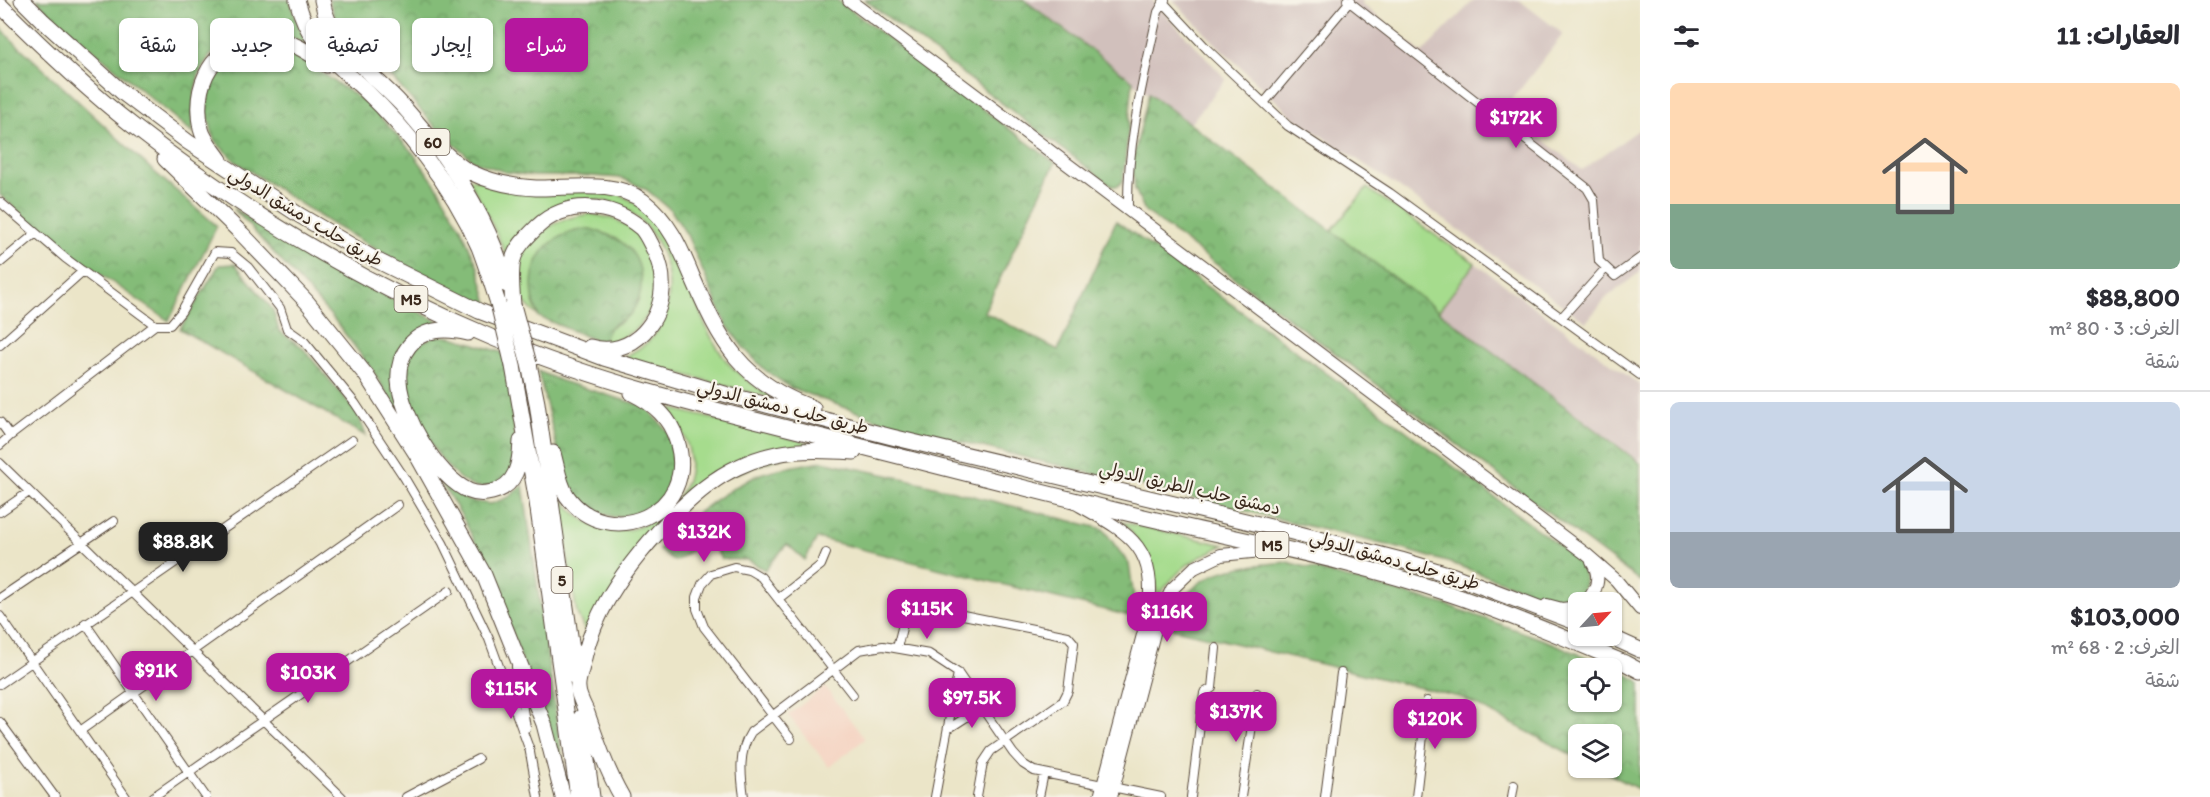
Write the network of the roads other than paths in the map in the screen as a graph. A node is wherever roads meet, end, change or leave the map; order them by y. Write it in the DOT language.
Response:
graph roads {
  1 [pos="22,0"];
  2 [pos="297,0"];
  3 [pos="322,0"];
  4 [pos="849,0"];
  5 [pos="1164,1"];
  6 [pos="1349,1"];
  7 [pos="0,5"];
  8 [pos="362,88"];
  9 [pos="1264,103"];
  10 [pos="129,123"];
  11 [pos="432,141"];
  12 [pos="224,166"];
  13 [pos="0,202"];
  14 [pos="1128,208"];
  15 [pos="36,233"];
  16 [pos="1640,258"];
  17 [pos="0,263"];
  18 [pos="1606,268"];
  19 [pos="83,271"];
  20 [pos="505,304"];
  21 [pos="1562,317"];
  22 [pos="155,325"];
  23 [pos="537,332"];
  24 [pos="494,338"];
  25 [pos="0,345"];
  26 [pos="521,365"];
  27 [pos="588,373"];
  28 [pos="1640,375"];
  29 [pos="520,402"];
  30 [pos="537,403"];
  31 [pos="0,422"];
  32 [pos="10,436"];
  33 [pos="892,437"];
  34 [pos="352,440"];
  35 [pos="0,445"];
  36 [pos="892,455"];
  37 [pos="0,463"];
  38 [pos="29,492"];
  39 [pos="1068,500"];
  40 [pos="398,505"];
  41 [pos="0,512"];
  42 [pos="114,521"];
  43 [pos="82,543"];
  44 [pos="1289,549"];
  45 [pos="826,553"];
  46 [pos="1586,554"];
  47 [pos="449,591"];
  48 [pos="132,592"];
  49 [pos="1594,592"];
  50 [pos="1509,596"];
  51 [pos="0,598"];
  52 [pos="778,599"];
  53 [pos="1149,608"];
  54 [pos="1568,608"];
  55 [pos="1640,609"];
  56 [pos="1162,611"];
  57 [pos="0,616"];
  58 [pos="1568,619"];
  59 [pos="86,624"];
  60 [pos="511,639"];
  61 [pos="1622,642"];
  62 [pos="897,648"];
  63 [pos="1216,648"];
  64 [pos="1640,650"];
  65 [pos="193,651"];
  66 [pos="32,662"];
  67 [pos="833,670"];
  68 [pos="1640,671"];
  69 [pos="1341,672"];
  70 [pos="958,673"];
  71 [pos="0,684"];
  72 [pos="578,688"];
  73 [pos="134,693"];
  74 [pos="1257,693"];
  75 [pos="853,695"];
  76 [pos="1427,700"];
  77 [pos="982,707"];
  78 [pos="773,715"];
  79 [pos="262,719"];
  80 [pos="0,722"];
  81 [pos="948,729"];
  82 [pos="80,731"];
  83 [pos="790,739"];
  84 [pos="1005,741"];
  85 [pos="530,751"];
  86 [pos="478,759"];
  87 [pos="189,772"];
  88 [pos="1044,773"];
  89 [pos="1514,785"];
  90 [pos="1107,791"];
  91 [pos="55,797"];
  92 [pos="126,797"];
  93 [pos="153,797"];
  94 [pos="206,797"];
  95 [pos="342,797"];
  96 [pos="406,797"];
  97 [pos="537,797"];
  98 [pos="563,797"];
  99 [pos="578,797"];
  100 [pos="592,797"];
  101 [pos="622,797"];
  102 [pos="744,797"];
  103 [pos="935,797"];
  104 [pos="977,797"];
  105 [pos="1040,797"];
  106 [pos="1161,797"];
  107 [pos="1191,797"];
  108 [pos="1240,797"];
  109 [pos="1325,797"];
  110 [pos="1416,797"];
  111 [pos="1512,797"];
  1 -- 12 [label="highway, طريق حلب دمشق الدولي / M5"];
  2 -- 8 [label="highway"];
  3 -- 11 [label="highway, 60"];
  4 -- 14 [label="main road"];
  5 -- 9 [label="street"];
  5 -- 14 [label="street"];
  6 -- 9 [label="street"];
  6 -- 18 [label="street"];
  7 -- 10 [label="highway, طريق حلب دمشق الدولي / M5"];
  8 -- 12 [label="highway"];
  8 -- 20 [label="highway, 5"];
  9 -- 21 [label="street"];
  10 -- 24 [label="highway, طريق حلب دمشق الدولي / M5"];
  10 -- 60 [label="highway"];
  11 -- 20 [label="highway, 60"];
  11 -- 33 [label="highway"];
  12 -- 23 [label="highway, طريق حلب دمشق الدولي / M5"];
  13 -- 15 [label="street"];
  14 -- 46 [label="main road"];
  15 -- 17 [label="street"];
  15 -- 19 [label="street"];
  16 -- 18 [label="street"];
  18 -- 21 [label="street"];
  19 -- 22 [label="street"];
  19 -- 25 [label="street"];
  20 -- 23 [label="highway"];
  20 -- 26 [label="highway, 5, bridge"];
  21 -- 28 [label="street"];
  22 -- 32 [label="street"];
  22 -- 85 [label="street"];
  23 -- 33 [label="highway, طريق حلب دمشق الدولي / M5"];
  24 -- 27 [label="highway, طريق حلب دمشق الدولي / M5"];
  24 -- 29 [label="highway"];
  26 -- 29 [label="highway, 5"];
  26 -- 30 [label="highway, 5"];
  27 -- 30 [label="highway"];
  27 -- 36 [label="highway, طريق حلب دمشق الدولي / M5"];
  29 -- 99 [label="highway, 5"];
  30 -- 72 [label="highway, 5"];
  31 -- 32 [label="street"];
  32 -- 35 [label="street"];
  33 -- 50 [label="highway, دمشق حلب الطريق الدولي / M5"];
  34 -- 48 [label="street"];
  36 -- 39 [label="highway, طريق حلب دمشق الدولي / M5"];
  36 -- 72 [label="highway"];
  37 -- 38 [label="street"];
  38 -- 41 [label="street"];
  38 -- 43 [label="street"];
  39 -- 44 [label="highway, طريق حلب دمشق الدولي / M5"];
  39 -- 53 [label="main road"];
  40 -- 65 [label="street"];
  42 -- 43 [label="street"];
  43 -- 48 [label="street"];
  43 -- 51 [label="street"];
  44 -- 56 [label="main road"];
  44 -- 68 [label="highway, طريق حلب دمشق الدولي / M5"];
  45 -- 52 [label="street"];
  46 -- 49 [label="main road"];
  46 -- 55 [label="main road"];
  47 -- 79 [label="street"];
  48 -- 59 [label="street"];
  48 -- 65 [label="street"];
  50 -- 54 [label="main road"];
  50 -- 58 [label="highway, دمشق حلب الطريق الدولي / M5"];
  52 -- 67 [label="street"];
  52 -- 78 [label="street"];
  53 -- 56 [label="main road"];
  53 -- 90 [label="main road"];
  56 -- 90 [label="main road"];
  57 -- 66 [label="street"];
  59 -- 66 [label="street"];
  59 -- 73 [label="street"];
  60 -- 85 [label="street"];
  60 -- 98 [label="highway"];
  61 -- 64 [label="highway"];
  62 -- 67 [label="street"];
  62 -- 70 [label="street"];
  62 -- 84 [label="street"];
  63 -- 107 [label="street"];
  65 -- 73 [label="street"];
  65 -- 79 [label="street"];
  66 -- 71 [label="street"];
  66 -- 82 [label="street"];
  67 -- 75 [label="street"];
  67 -- 78 [label="street"];
  69 -- 109 [label="street"];
  70 -- 77 [label="street"];
  70 -- 81 [label="street"];
  72 -- 100 [label="highway, 5"];
  72 -- 101 [label="highway"];
  73 -- 82 [label="street"];
  73 -- 87 [label="street"];
  74 -- 108 [label="street"];
  76 -- 110 [label="street"];
  77 -- 81 [label="street"];
  77 -- 84 [label="street"];
  78 -- 83 [label="street"];
  78 -- 102 [label="street"];
  79 -- 87 [label="street"];
  79 -- 95 [label="street"];
  80 -- 91 [label="street"];
  81 -- 103 [label="street"];
  82 -- 92 [label="street"];
  84 -- 88 [label="street"];
  84 -- 104 [label="street"];
  85 -- 97 [label="street"];
  86 -- 96 [label="street"];
  87 -- 93 [label="street"];
  87 -- 94 [label="street"];
  88 -- 90 [label="street"];
  88 -- 105 [label="street"];
  89 -- 111 [label="street"];
  90 -- 106 [label="street"];
}
